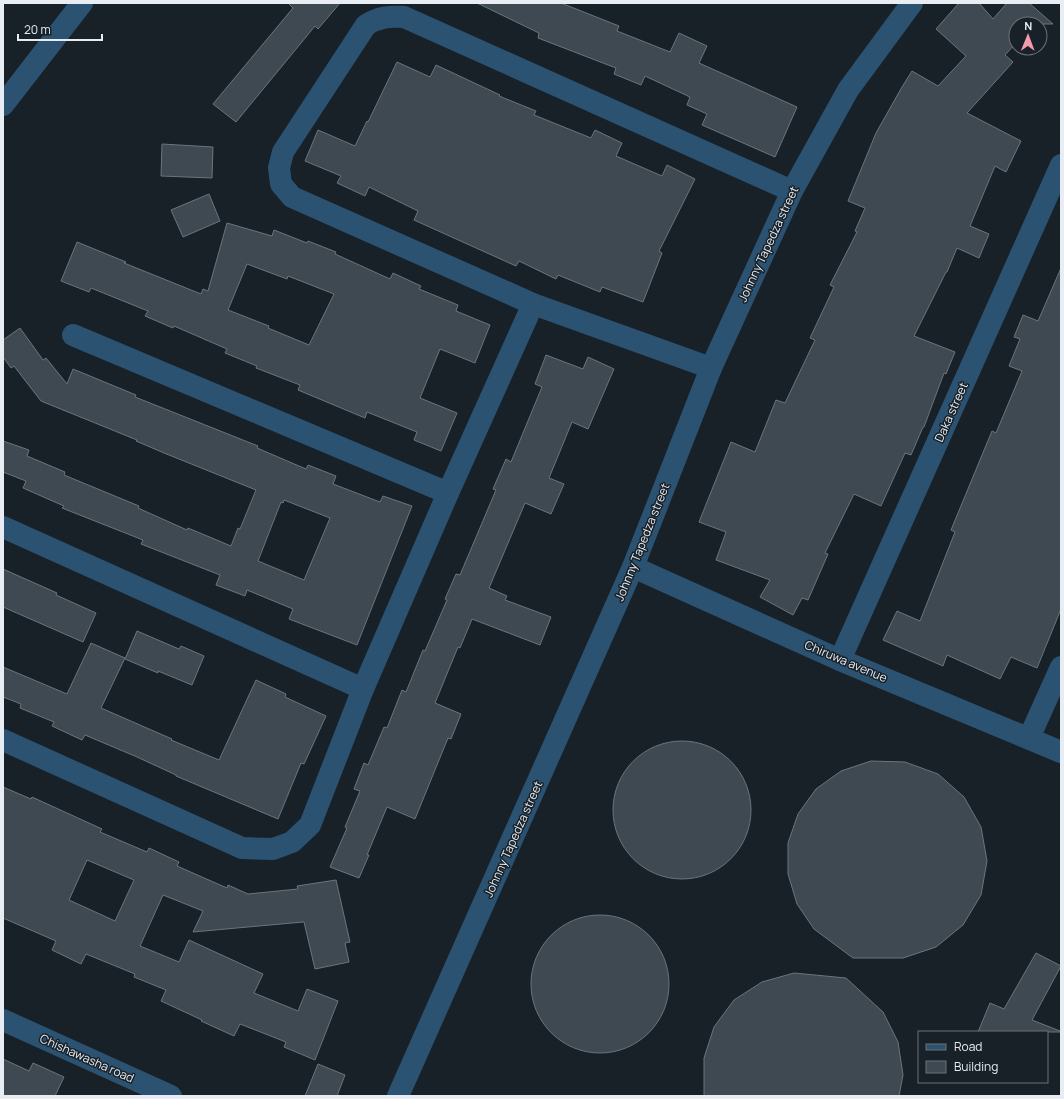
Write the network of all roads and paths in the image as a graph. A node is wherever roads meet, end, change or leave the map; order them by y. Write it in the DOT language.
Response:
graph roads {
  1 [pos="82,3"];
  2 [pos="912,3"];
  3 [pos="3,105"];
  4 [pos="1061,165"];
  5 [pos="792,191"];
  6 [pos="533,304"];
  7 [pos="73,335"];
  8 [pos="710,368"];
  9 [pos="448,493"];
  10 [pos="3,527"];
  11 [pos="633,568"];
  12 [pos="840,660"];
  13 [pos="1061,667"];
  14 [pos="363,689"];
  15 [pos="1029,738"];
  16 [pos="3,740"];
  17 [pos="1061,752"];
  18 [pos="3,1020"];
  19 [pos="171,1096"];
  20 [pos="398,1096"];
  1 -- 3 [label="street"];
  2 -- 5 [label="street, Johnny Tapedza street"];
  4 -- 12 [label="street, Daka street"];
  5 -- 6 [label="street"];
  5 -- 8 [label="street, Johnny Tapedza street"];
  6 -- 8 [label="street"];
  6 -- 9 [label="street"];
  7 -- 9 [label="street"];
  8 -- 11 [label="street, Johnny Tapedza street"];
  9 -- 14 [label="street"];
  10 -- 14 [label="street"];
  11 -- 12 [label="street, Chiruwa avenue"];
  11 -- 20 [label="street, Johnny Tapedza street"];
  12 -- 15 [label="street, Chiruwa avenue"];
  13 -- 15 [label="street"];
  14 -- 16 [label="street"];
  15 -- 17 [label="street, Chiruwa avenue"];
  18 -- 19 [label="street, Chishawasha road"];
}
